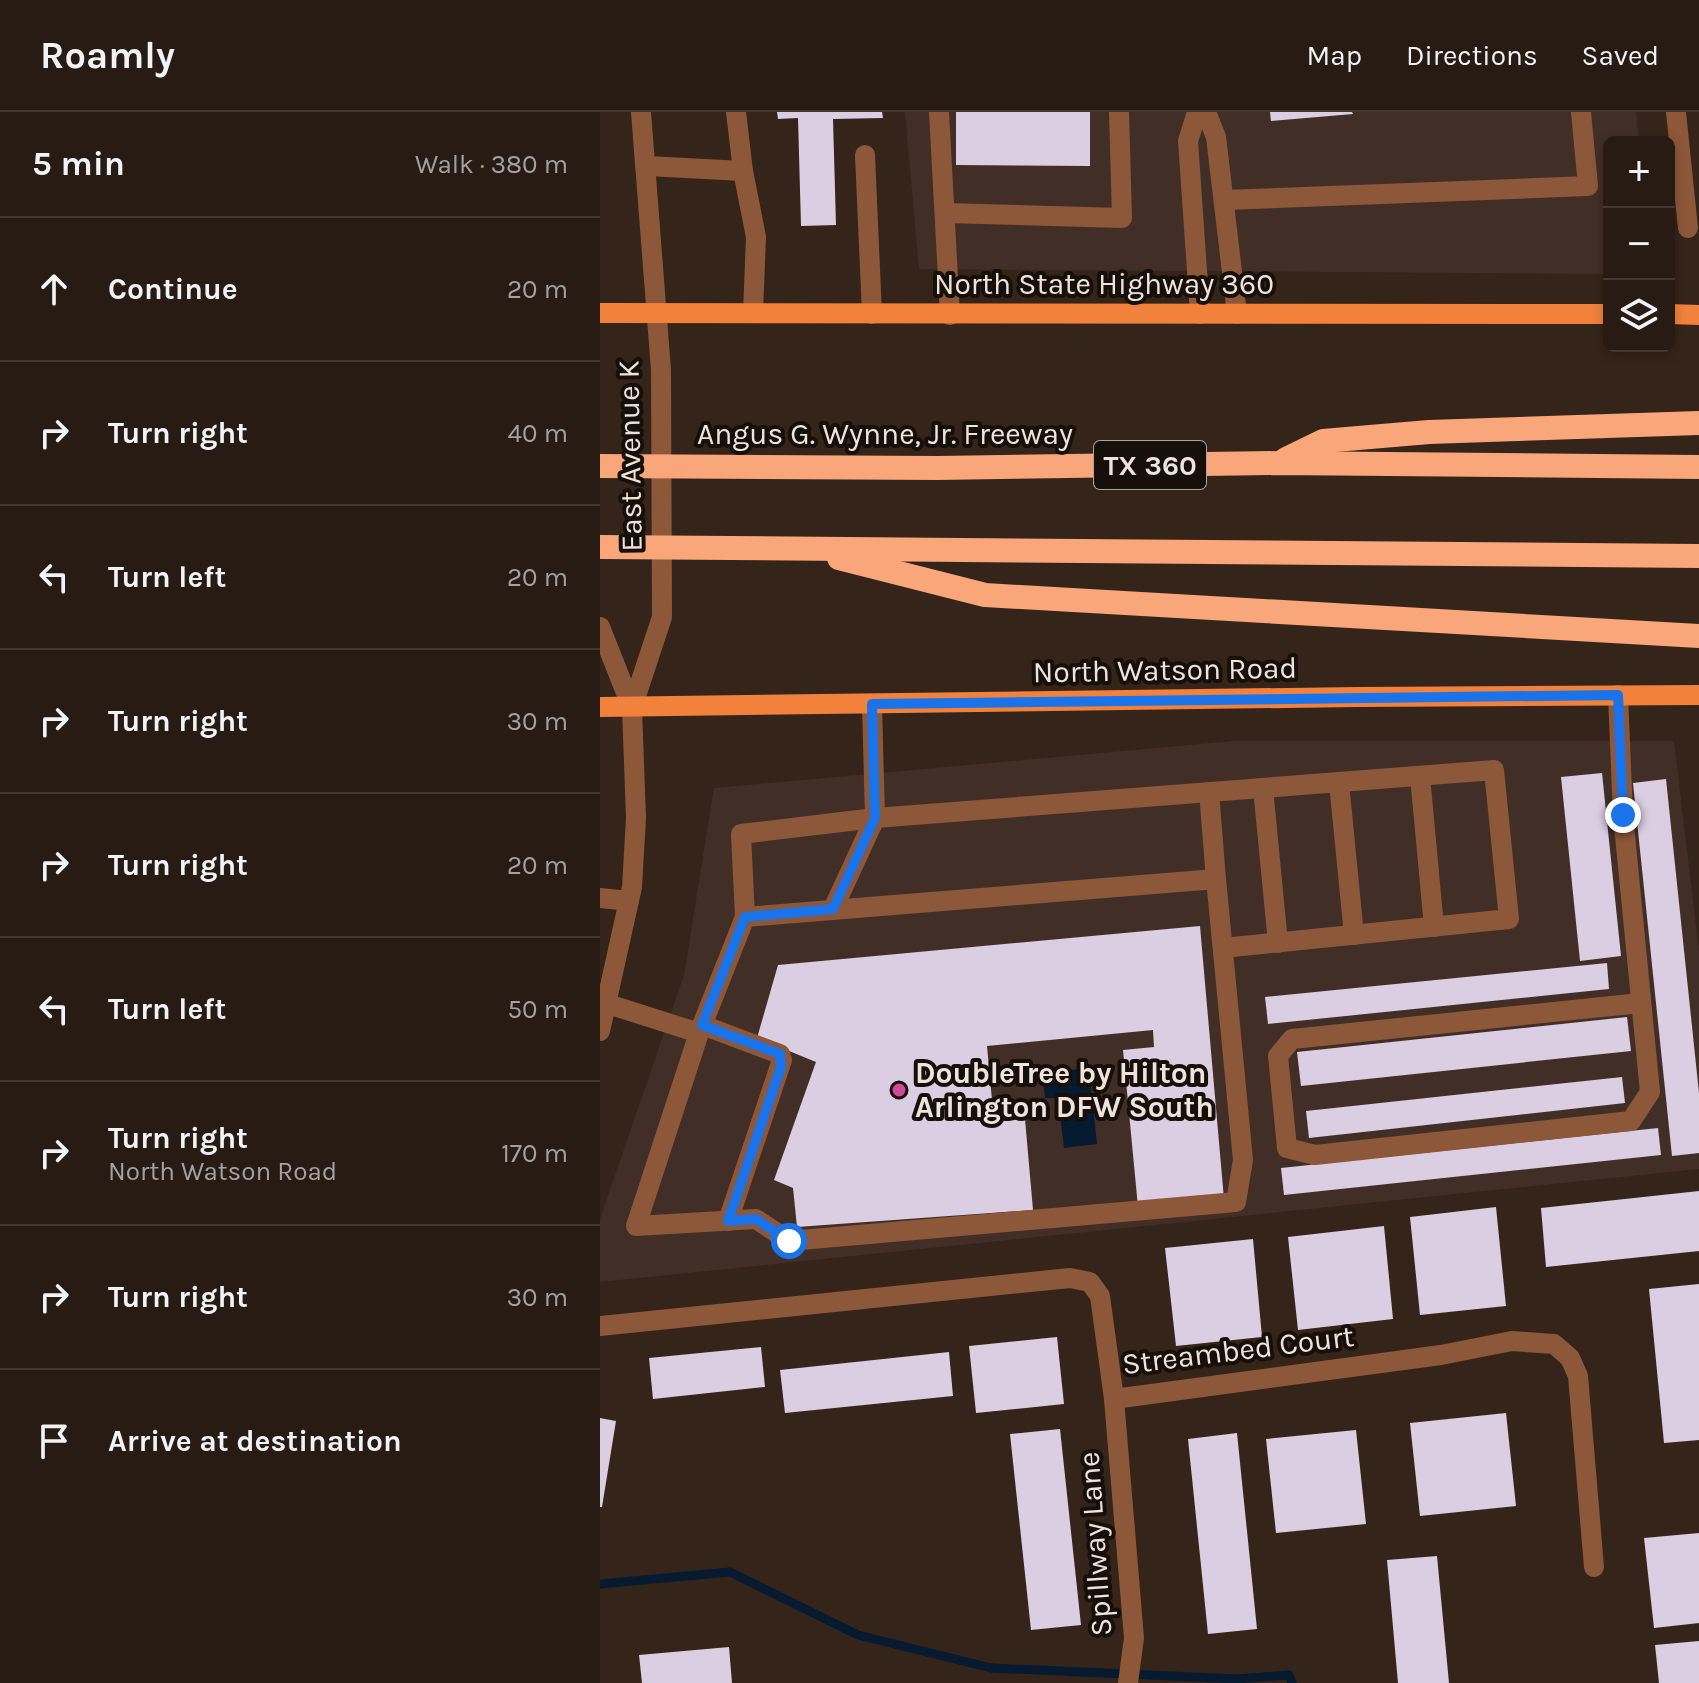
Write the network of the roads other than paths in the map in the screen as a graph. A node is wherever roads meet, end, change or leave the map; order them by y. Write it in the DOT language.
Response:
graph roads {
  1 [pos="641,112"];
  2 [pos="736,112"];
  3 [pos="939,112"];
  4 [pos="1119,112"];
  5 [pos="1197,112"];
  6 [pos="1206,112"];
  7 [pos="1581,112"];
  8 [pos="1676,112"];
  9 [pos="865,155"];
  10 [pos="647,166"];
  11 [pos="743,171"];
  12 [pos="1224,200"];
  13 [pos="945,213"];
  14 [pos="1688,228"];
  15 [pos="600,313"];
  16 [pos="657,313"];
  17 [pos="753,313"];
  18 [pos="872,314"];
  19 [pos="1200,314"];
  20 [pos="1237,314"];
  21 [pos="1603,314"];
  22 [pos="1675,314"];
  23 [pos="950,315"];
  24 [pos="1699,315"];
  25 [pos="1699,423"];
  26 [pos="1279,463"];
  27 [pos="600,466"];
  28 [pos="1699,467"];
  29 [pos="600,547"];
  30 [pos="801,548"];
  31 [pos="1699,556"];
  32 [pos="600,627"];
  33 [pos="1699,636"];
  34 [pos="1618,695"];
  35 [pos="1698,701"];
  36 [pos="872,704"];
  37 [pos="600,707"];
  38 [pos="632,708"];
  39 [pos="1420,776"];
  40 [pos="1339,783"];
  41 [pos="1263,788"];
  42 [pos="1209,792"];
  43 [pos="875,818"];
  44 [pos="1216,879"];
  45 [pos="600,898"];
  46 [pos="629,901"];
  47 [pos="833,909"];
  48 [pos="745,917"];
  49 [pos="1434,927"];
  50 [pos="1354,935"];
  51 [pos="1278,943"];
  52 [pos="1223,948"];
  53 [pos="1641,1003"];
  54 [pos="608,1004"];
  55 [pos="700,1029"];
  56 [pos="600,1031"];
  57 [pos="728,1221"];
  58 [pos="600,1326"];
  59 [pos="1114,1399"];
  60 [pos="1594,1567"];
  61 [pos="1128,1683"];
  1 -- 10 [label="street, East Avenue K"];
  2 -- 11 [label="street"];
  3 -- 13 [label="street"];
  4 -- 13 [label="street"];
  5 -- 19 [label="street"];
  6 -- 12 [label="street"];
  7 -- 12 [label="street"];
  8 -- 14 [label="street"];
  9 -- 18 [label="street"];
  10 -- 11 [label="street"];
  10 -- 16 [label="street, East Avenue K"];
  11 -- 17 [label="street"];
  12 -- 20 [label="street"];
  13 -- 23 [label="street"];
  15 -- 16 [label="main road, North State Highway 360"];
  16 -- 17 [label="main road, North State Highway 360"];
  16 -- 38 [label="street, East Avenue K"];
  17 -- 18 [label="main road, North State Highway 360"];
  18 -- 23 [label="main road, North State Highway 360"];
  19 -- 20 [label="main road, North State Highway 360"];
  19 -- 23 [label="main road, North State Highway 360"];
  20 -- 21 [label="main road, North State Highway 360"];
  22 -- 24 [label="main road"];
  25 -- 26 [label="highway"];
  26 -- 27 [label="highway, Angus G. Wynne, Jr. Freeway / TX 360"];
  26 -- 28 [label="highway, Angus G. Wynne, Jr. Freeway / TX 360"];
  29 -- 30 [label="highway"];
  30 -- 31 [label="highway"];
  30 -- 33 [label="highway"];
  32 -- 38 [label="street"];
  34 -- 35 [label="main road, North Watson Road"];
  34 -- 36 [label="main road, North Watson Road"];
  34 -- 53 [label="street"];
  36 -- 38 [label="main road, North Watson Road"];
  36 -- 43 [label="street"];
  37 -- 38 [label="main road"];
  38 -- 46 [label="street"];
  39 -- 40 [label="street"];
  39 -- 49 [label="street"];
  39 -- 49 [label="street"];
  40 -- 41 [label="street"];
  40 -- 50 [label="street"];
  41 -- 42 [label="street"];
  41 -- 51 [label="street"];
  42 -- 43 [label="street"];
  42 -- 44 [label="street"];
  43 -- 47 [label="street"];
  43 -- 48 [label="street"];
  44 -- 47 [label="street"];
  44 -- 52 [label="street"];
  45 -- 46 [label="street"];
  46 -- 54 [label="street"];
  47 -- 48 [label="street"];
  48 -- 55 [label="street"];
  49 -- 50 [label="street"];
  50 -- 51 [label="street"];
  51 -- 52 [label="street"];
  52 -- 57 [label="street"];
  53 -- 53 [label="street"];
  54 -- 55 [label="street"];
  54 -- 56 [label="street"];
  55 -- 57 [label="street"];
  55 -- 57 [label="street"];
  58 -- 59 [label="street, Streambed Court"];
  59 -- 60 [label="street, Streambed Court"];
  59 -- 61 [label="street, Spillway Lane"];
}
